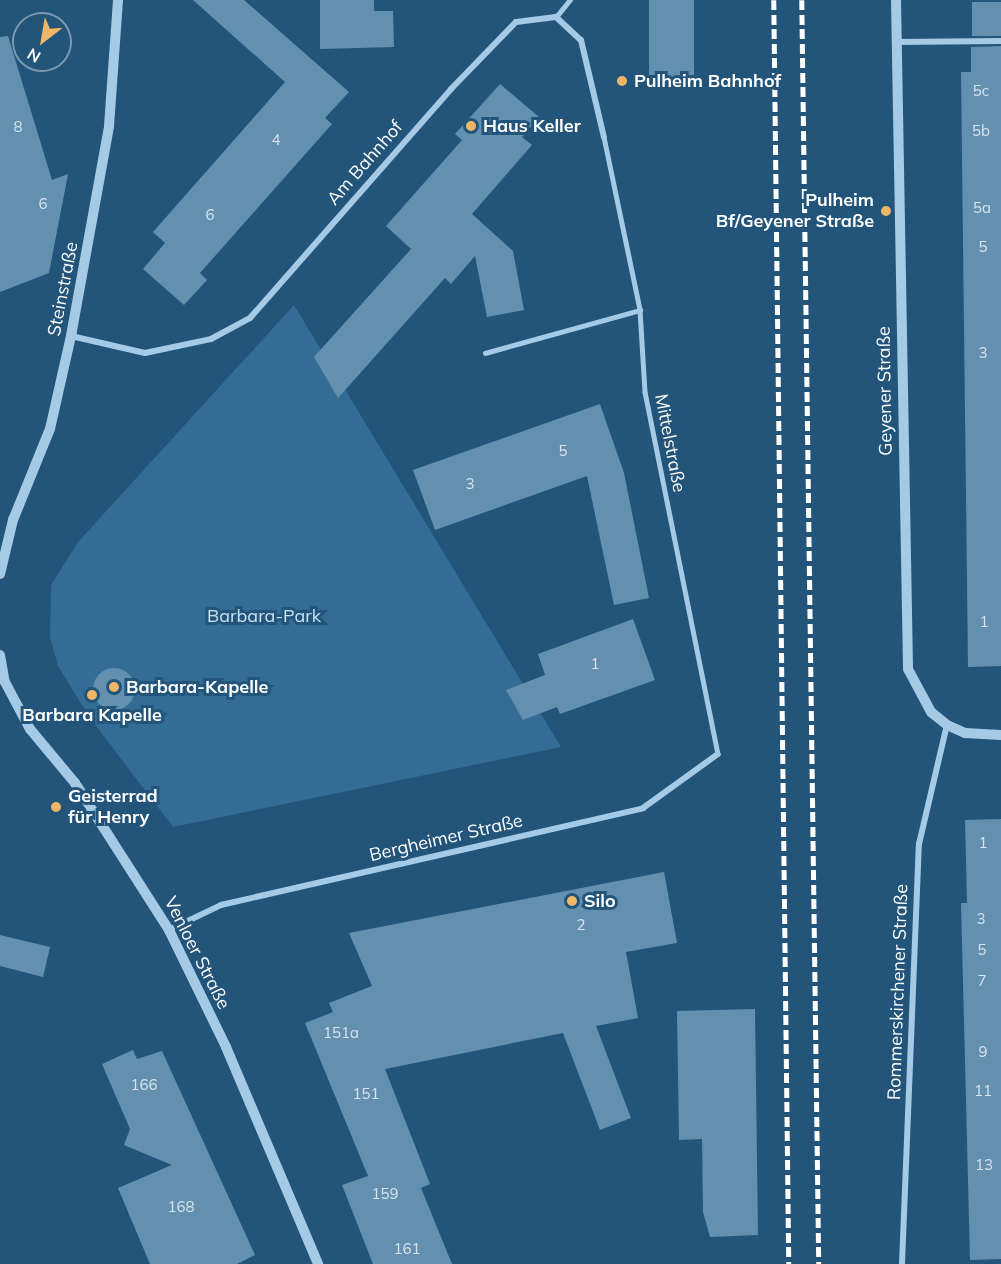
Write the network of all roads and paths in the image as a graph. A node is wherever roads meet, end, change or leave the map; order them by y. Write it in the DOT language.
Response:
graph roads {
  1 [pos="118,0"];
  2 [pos="570,0"];
  3 [pos="896,0"];
  4 [pos="556,17"];
  5 [pos="1001,41"];
  6 [pos="896,42"];
  7 [pos="604,137"];
  8 [pos="640,309"];
  9 [pos="71,336"];
  10 [pos="485,353"];
  11 [pos="0,574"];
  12 [pos="0,655"];
  13 [pos="2,683"];
  14 [pos="947,725"];
  15 [pos="1001,735"];
  16 [pos="718,754"];
  17 [pos="169,930"];
  18 [pos="318,1264"];
  19 [pos="902,1264"];
  1 -- 9 [label="street, Steinstraße"];
  2 -- 4 [label="lane"];
  3 -- 6 [label="street, Geyener Straße"];
  4 -- 7 [label="street"];
  4 -- 9 [label="street, Am Bahnhof"];
  5 -- 6 [label="street"];
  6 -- 14 [label="street, Geyener Straße"];
  7 -- 8 [label="lane, Mittelstraße"];
  8 -- 10 [label="lane"];
  8 -- 16 [label="lane, Mittelstraße"];
  9 -- 11 [label="street, Steinstraße"];
  12 -- 13 [label="street"];
  13 -- 17 [label="street, Venloer Straße"];
  14 -- 15 [label="street"];
  14 -- 19 [label="street, Rommerskirchener Straße"];
  16 -- 17 [label="street, Bergheimer Straße"];
  17 -- 18 [label="street, Venloer Straße"];
}
